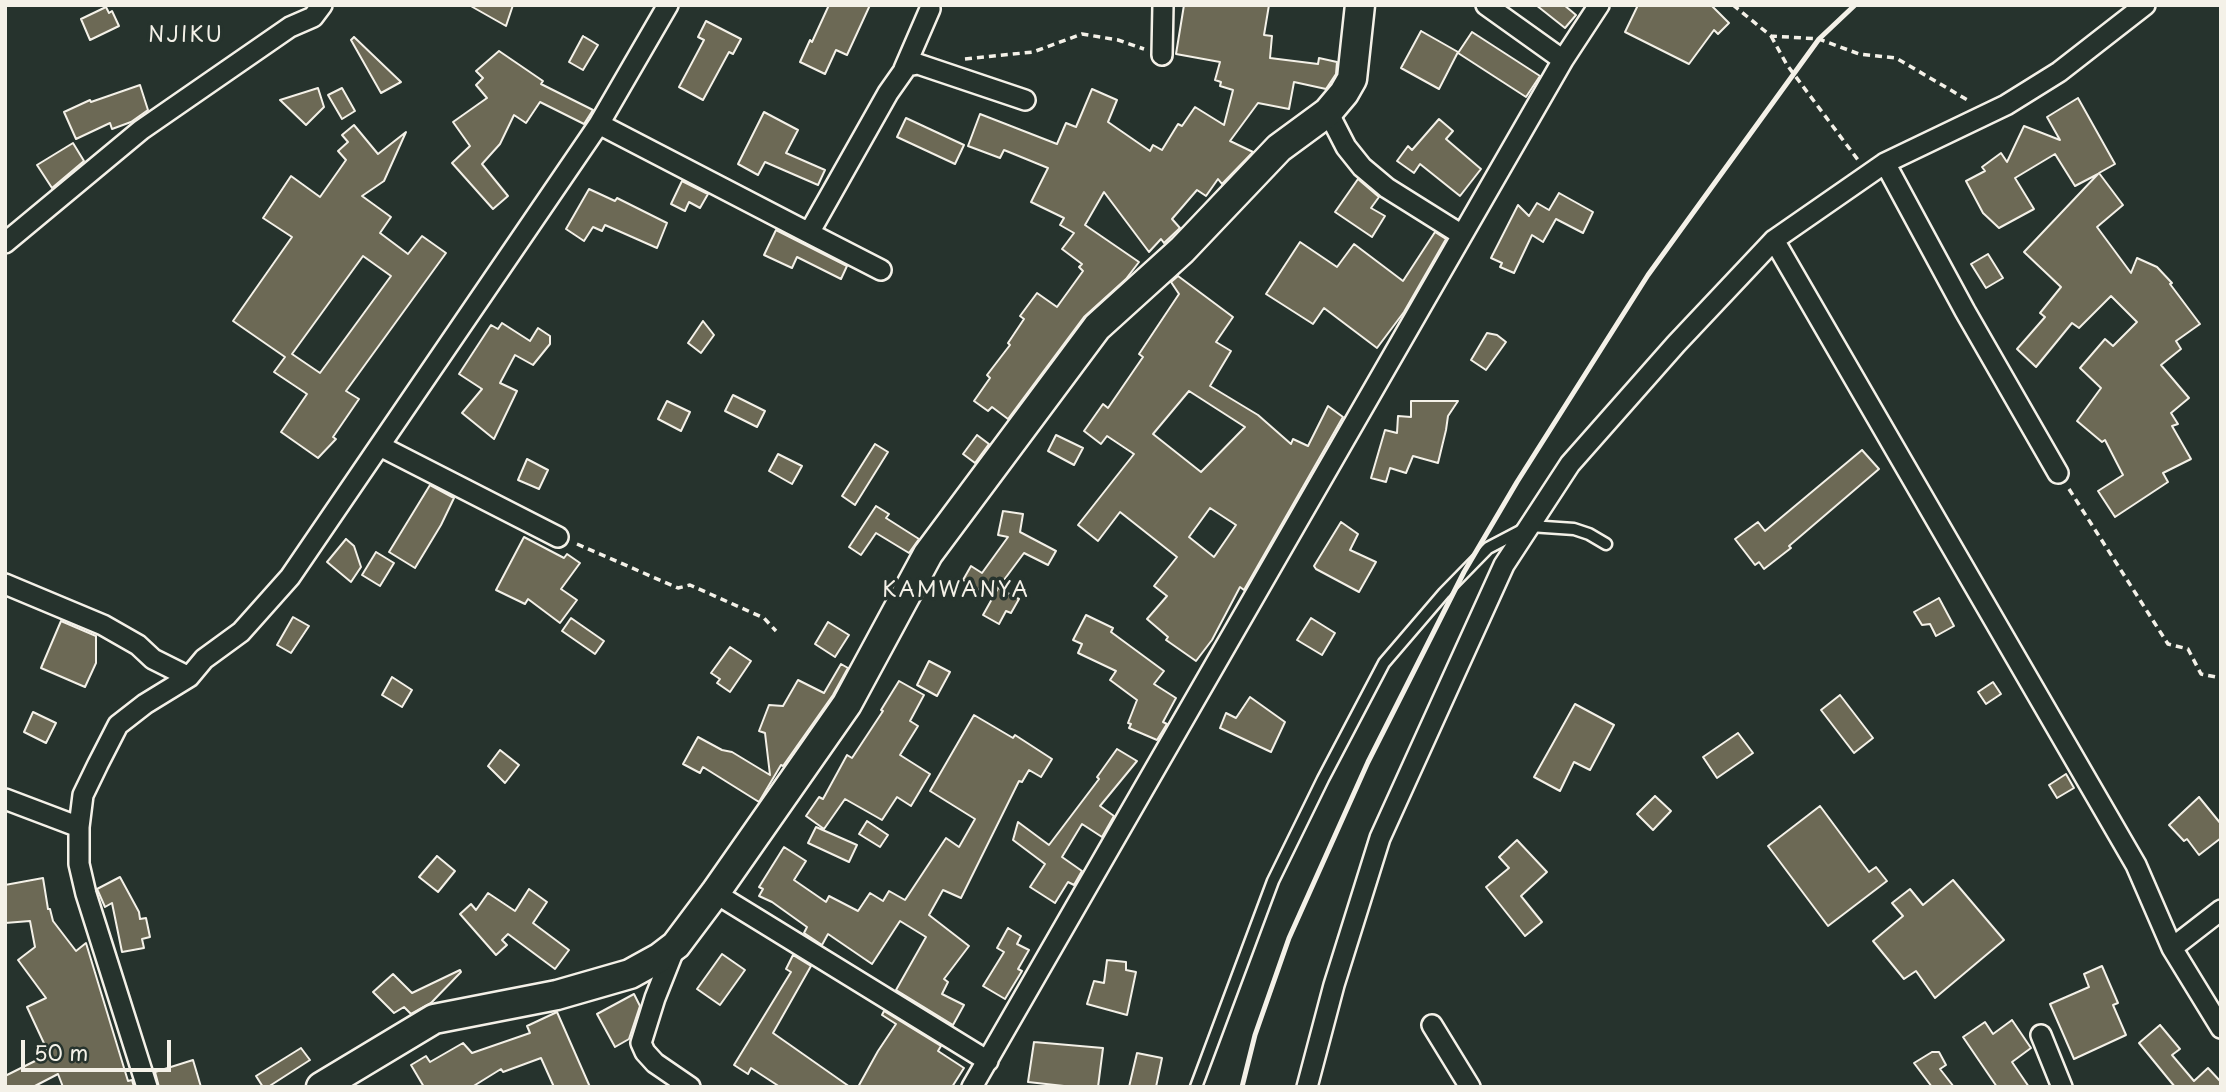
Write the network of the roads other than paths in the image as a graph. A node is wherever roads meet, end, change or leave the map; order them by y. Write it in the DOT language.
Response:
graph roads {
  1 [pos="322,5"];
  2 [pos="668,5"];
  3 [pos="1163,5"];
  4 [pos="1360,5"];
  5 [pos="1486,5"];
  6 [pos="1598,5"];
  7 [pos="2145,5"];
  8 [pos="930,9"];
  9 [pos="1162,55"];
  10 [pos="1563,60"];
  11 [pos="904,69"];
  12 [pos="1025,100"];
  13 [pos="1328,112"];
  14 [pos="599,124"];
  15 [pos="1885,163"];
  16 [pos="809,233"];
  17 [pos="1462,235"];
  18 [pos="1774,240"];
  19 [pos="5,243"];
  20 [pos="881,270"];
  21 [pos="380,446"];
  22 [pos="2058,472"];
  23 [pos="1530,526"];
  24 [pos="558,537"];
  25 [pos="1606,544"];
  26 [pos="5,584"];
  27 [pos="190,677"];
  28 [pos="5,799"];
  29 [pos="79,827"];
  30 [pos="715,893"];
  31 [pos="2221,910"];
  32 [pos="676,945"];
  33 [pos="2172,948"];
  34 [pos="1432,1025"];
  35 [pos="2221,1028"];
  36 [pos="2041,1035"];
  37 [pos="988,1061"];
  38 [pos="147,1087"];
  39 [pos="321,1087"];
  40 [pos="690,1087"];
  41 [pos="972,1087"];
  42 [pos="1196,1087"];
  43 [pos="1307,1087"];
  44 [pos="1470,1087"];
  45 [pos="2062,1087"];
  1 -- 19 [label="street"];
  2 -- 14 [label="street"];
  3 -- 9 [label="street"];
  4 -- 13 [label="main road"];
  5 -- 10 [label="street"];
  6 -- 10 [label="street"];
  7 -- 15 [label="street"];
  8 -- 11 [label="street"];
  10 -- 17 [label="street"];
  11 -- 12 [label="street"];
  11 -- 16 [label="street"];
  13 -- 17 [label="street"];
  13 -- 30 [label="main road"];
  14 -- 16 [label="street"];
  14 -- 21 [label="street"];
  15 -- 18 [label="street"];
  15 -- 22 [label="street"];
  16 -- 20 [label="street"];
  17 -- 37 [label="street"];
  18 -- 23 [label="street"];
  18 -- 33 [label="street"];
  21 -- 24 [label="street"];
  21 -- 27 [label="street"];
  23 -- 25 [label="lane"];
  23 -- 42 [label="lane"];
  23 -- 43 [label="street"];
  26 -- 27 [label="street"];
  27 -- 29 [label="street"];
  28 -- 29 [label="street"];
  29 -- 38 [label="street"];
  30 -- 32 [label="main road"];
  30 -- 37 [label="street"];
  31 -- 33 [label="street"];
  32 -- 39 [label="main road"];
  32 -- 40 [label="street"];
  33 -- 35 [label="street"];
  34 -- 44 [label="street"];
  36 -- 45 [label="street"];
  37 -- 41 [label="street"];
}
